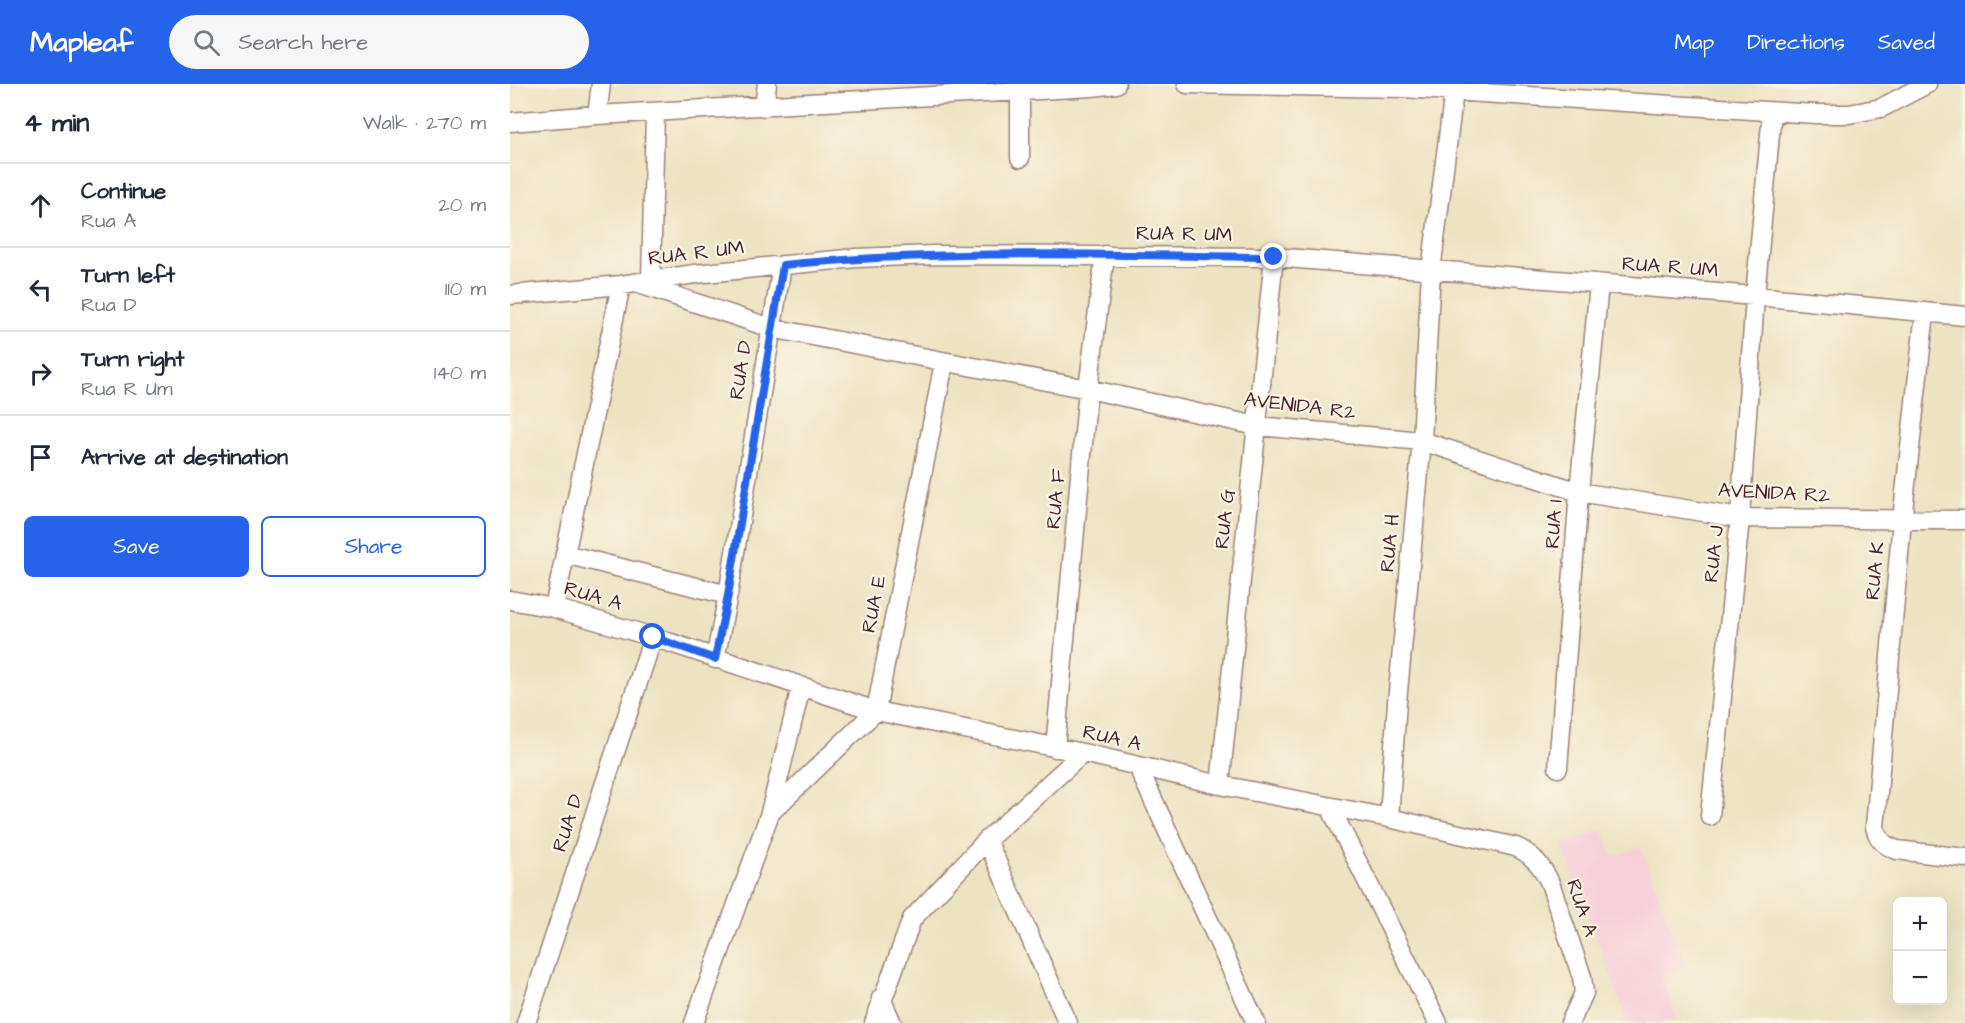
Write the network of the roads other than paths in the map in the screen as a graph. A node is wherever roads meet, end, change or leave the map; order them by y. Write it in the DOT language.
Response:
graph roads {
  1 [pos="601,84"];
  2 [pos="767,84"];
  3 [pos="1116,84"];
  4 [pos="1187,84"];
  5 [pos="1927,84"];
  6 [pos="1229,85"];
  7 [pos="1020,90"];
  8 [pos="1454,91"];
  9 [pos="764,107"];
  10 [pos="655,112"];
  11 [pos="1772,112"];
  12 [pos="597,115"];
  13 [pos="510,122"];
  14 [pos="1020,159"];
  15 [pos="1104,255"];
  16 [pos="1274,257"];
  17 [pos="783,265"];
  18 [pos="1431,271"];
  19 [pos="636,283"];
  20 [pos="1599,284"];
  21 [pos="510,295"];
  22 [pos="1755,296"];
  23 [pos="1925,312"];
  24 [pos="1965,316"];
  25 [pos="771,328"];
  26 [pos="944,363"];
  27 [pos="1089,389"];
  28 [pos="1257,426"];
  29 [pos="1422,441"];
  30 [pos="1579,492"];
  31 [pos="1740,518"];
  32 [pos="1902,520"];
  33 [pos="1965,520"];
  34 [pos="565,554"];
  35 [pos="728,595"];
  36 [pos="510,600"];
  37 [pos="554,608"];
  38 [pos="653,637"];
  39 [pos="715,659"];
  40 [pos="801,687"];
  41 [pos="876,711"];
  42 [pos="1056,748"];
  43 [pos="1083,753"];
  44 [pos="1138,768"];
  45 [pos="1558,768"];
  46 [pos="1220,785"];
  47 [pos="1330,807"];
  48 [pos="770,813"];
  49 [pos="1710,816"];
  50 [pos="1389,818"];
  51 [pos="987,840"];
  52 [pos="1965,858"];
  53 [pos="881,998"];
  54 [pos="526,1023"];
  55 [pos="694,1023"];
  56 [pos="874,1023"];
  57 [pos="892,1023"];
  58 [pos="1068,1023"];
  59 [pos="1256,1023"];
  60 [pos="1438,1023"];
  61 [pos="1570,1023"];
  1 -- 12 [label="street"];
  2 -- 9 [label="street"];
  3 -- 7 [label="street"];
  4 -- 6 [label="street"];
  5 -- 11 [label="street"];
  6 -- 8 [label="street"];
  7 -- 9 [label="street"];
  7 -- 14 [label="street"];
  8 -- 11 [label="street"];
  8 -- 18 [label="street, RUA H"];
  9 -- 10 [label="street"];
  10 -- 12 [label="street"];
  10 -- 19 [label="street"];
  11 -- 22 [label="street, RUA J"];
  12 -- 13 [label="street"];
  15 -- 16 [label="street, RUA R UM"];
  15 -- 17 [label="street, RUA R UM"];
  15 -- 27 [label="street, RUA F"];
  16 -- 18 [label="street, RUA R UM"];
  16 -- 28 [label="street, RUA G"];
  17 -- 19 [label="street, RUA R UM"];
  17 -- 25 [label="street, RUA D"];
  18 -- 20 [label="street, RUA R UM"];
  18 -- 29 [label="street, RUA H"];
  19 -- 21 [label="street, RUA R UM"];
  19 -- 25 [label="street, AVENIDA R2"];
  19 -- 34 [label="street"];
  20 -- 22 [label="street, RUA R UM"];
  20 -- 30 [label="street, RUA I"];
  22 -- 23 [label="street, RUA R UM"];
  22 -- 31 [label="street, RUA J"];
  23 -- 24 [label="street, RUA R UM"];
  23 -- 32 [label="street, RUA K"];
  25 -- 26 [label="street, AVENIDA R2"];
  25 -- 35 [label="street, RUA D"];
  26 -- 27 [label="street, AVENIDA R2"];
  26 -- 41 [label="street, RUA E"];
  27 -- 28 [label="street, AVENIDA R2"];
  27 -- 42 [label="street, RUA F"];
  28 -- 29 [label="street, AVENIDA R2"];
  28 -- 46 [label="street, RUA G"];
  29 -- 30 [label="street, AVENIDA R2"];
  29 -- 50 [label="street, RUA H"];
  30 -- 31 [label="street, AVENIDA R2"];
  30 -- 45 [label="street, RUA I"];
  31 -- 32 [label="street, AVENIDA R2"];
  31 -- 49 [label="street, RUA J"];
  32 -- 33 [label="street, AVENIDA R2"];
  32 -- 52 [label="street, RUA K"];
  34 -- 35 [label="street"];
  34 -- 37 [label="street"];
  35 -- 39 [label="street, RUA D"];
  36 -- 37 [label="street, RUA A"];
  37 -- 38 [label="street, RUA A"];
  38 -- 39 [label="street, RUA A"];
  38 -- 54 [label="street, RUA D"];
  39 -- 40 [label="street, RUA A"];
  40 -- 41 [label="street, RUA A"];
  40 -- 48 [label="street"];
  41 -- 42 [label="street, RUA A"];
  41 -- 48 [label="street"];
  42 -- 43 [label="street, RUA A"];
  43 -- 44 [label="street, RUA A"];
  43 -- 51 [label="street"];
  44 -- 46 [label="street, RUA A"];
  44 -- 59 [label="street"];
  46 -- 47 [label="street, RUA A"];
  47 -- 50 [label="street, RUA A"];
  47 -- 60 [label="street"];
  48 -- 55 [label="street"];
  50 -- 61 [label="street, RUA A"];
  51 -- 53 [label="street"];
  51 -- 58 [label="street"];
  53 -- 56 [label="street"];
  53 -- 57 [label="street"];
}
